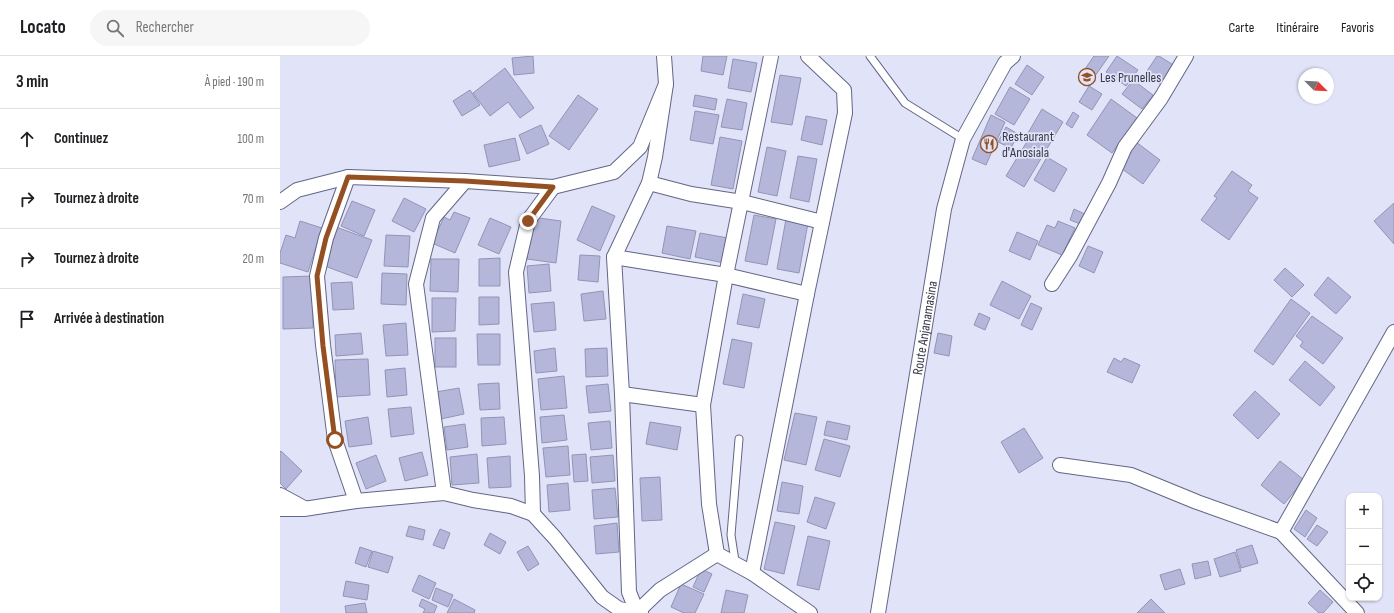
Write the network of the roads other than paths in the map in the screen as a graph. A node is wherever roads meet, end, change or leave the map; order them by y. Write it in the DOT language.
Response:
graph roads {
  1 [pos="664,56"];
  2 [pos="771,56"];
  3 [pos="808,56"];
  4 [pos="870,56"];
  5 [pos="1013,56"];
  6 [pos="1186,56"];
  7 [pos="666,84"];
  8 [pos="963,140"];
  9 [pos="348,177"];
  10 [pos="465,181"];
  11 [pos="649,183"];
  12 [pos="553,187"];
  13 [pos="280,202"];
  14 [pos="742,202"];
  15 [pos="822,222"];
  16 [pos="614,256"];
  17 [pos="726,275"];
  18 [pos="1052,284"];
  19 [pos="807,294"];
  20 [pos="1394,332"];
  21 [pos="622,394"];
  22 [pos="703,405"];
  23 [pos="739,439"];
  24 [pos="1060,465"];
  25 [pos="444,493"];
  26 [pos="280,495"];
  27 [pos="356,501"];
  28 [pos="280,509"];
  29 [pos="304,509"];
  30 [pos="533,514"];
  31 [pos="1281,532"];
  32 [pos="717,554"];
  33 [pos="752,573"];
  34 [pos="639,612"];
  35 [pos="810,613"];
  36 [pos="878,613"];
  37 [pos="1357,613"];
  1 -- 7 [label="street"];
  2 -- 14 [label="street"];
  3 -- 15 [label="street"];
  4 -- 8 [label="lane"];
  5 -- 8 [label="street, Route Anjanamasina"];
  6 -- 18 [label="street"];
  7 -- 11 [label="street"];
  7 -- 12 [label="street"];
  8 -- 36 [label="street, Route Anjanamasina"];
  9 -- 10 [label="street"];
  9 -- 13 [label="street"];
  9 -- 27 [label="street"];
  10 -- 12 [label="street"];
  10 -- 25 [label="street"];
  11 -- 14 [label="street"];
  11 -- 16 [label="street"];
  12 -- 30 [label="street"];
  14 -- 15 [label="street"];
  14 -- 17 [label="street"];
  15 -- 19 [label="street"];
  16 -- 17 [label="street"];
  16 -- 21 [label="street"];
  17 -- 19 [label="street"];
  17 -- 22 [label="street"];
  19 -- 33 [label="street"];
  20 -- 31 [label="street"];
  21 -- 22 [label="street"];
  21 -- 34 [label="street"];
  22 -- 32 [label="street"];
  23 -- 33 [label="lane"];
  24 -- 31 [label="street"];
  25 -- 27 [label="street"];
  25 -- 30 [label="street"];
  26 -- 29 [label="street"];
  27 -- 29 [label="street"];
  28 -- 29 [label="street"];
  30 -- 34 [label="street"];
  31 -- 37 [label="street"];
  32 -- 33 [label="street"];
  32 -- 34 [label="street"];
  33 -- 35 [label="street"];
}
